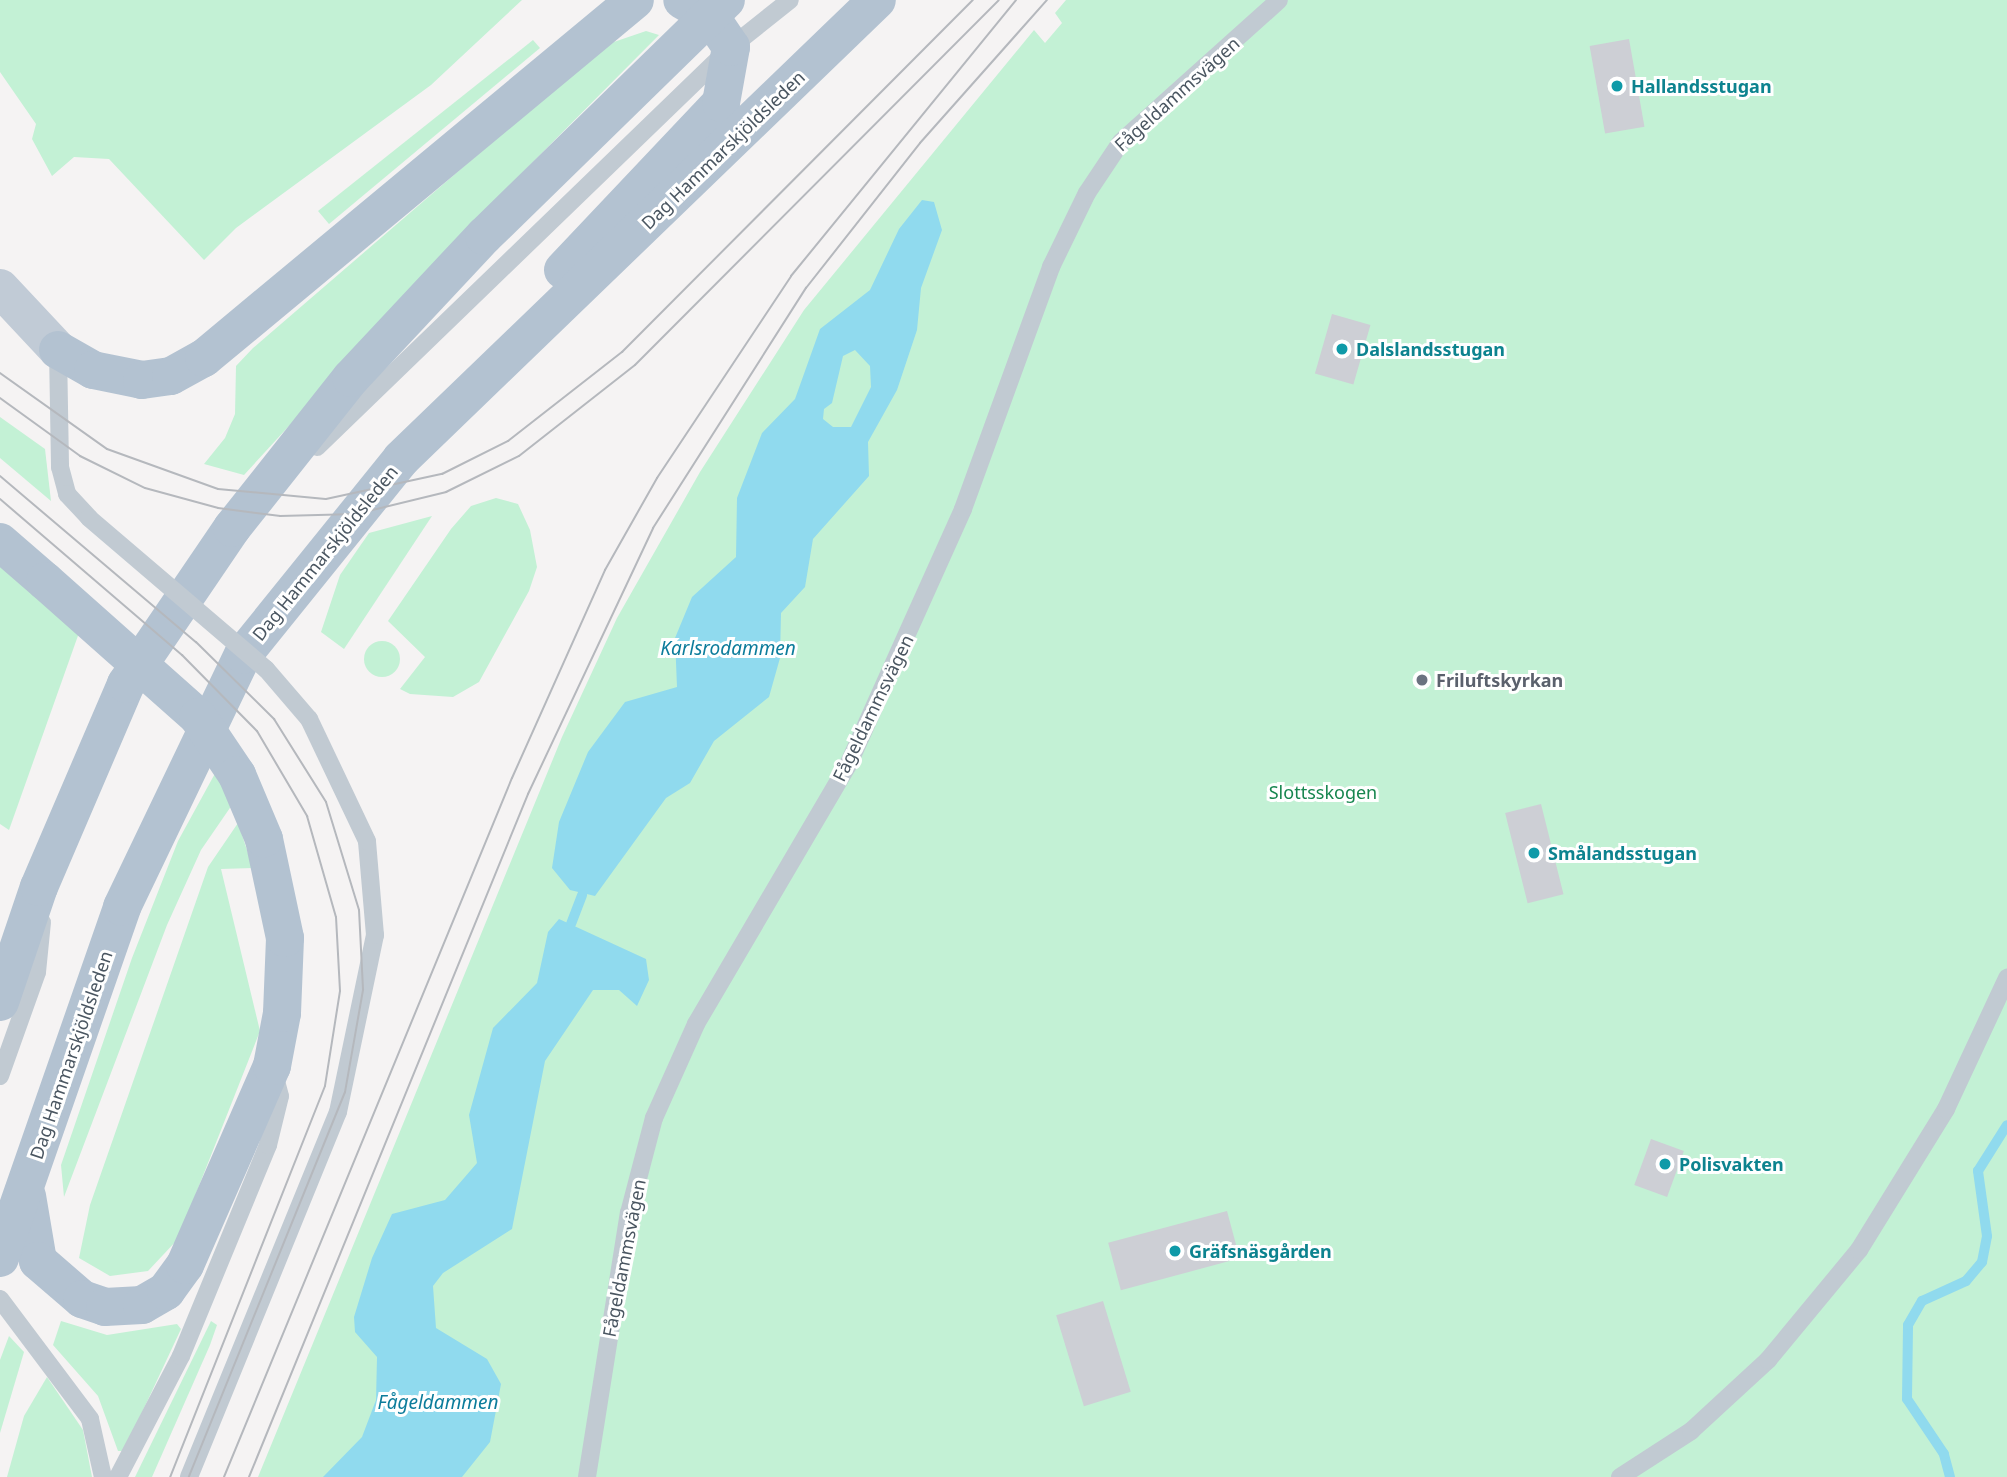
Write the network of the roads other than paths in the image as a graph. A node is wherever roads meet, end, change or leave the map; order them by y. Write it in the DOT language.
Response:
graph roads {
  1 [pos="652,0"];
  2 [pos="790,0"];
  3 [pos="877,0"];
  4 [pos="1279,0"];
  5 [pos="706,5"];
  6 [pos="623,10"];
  7 [pos="731,47"];
  8 [pos="0,288"];
  9 [pos="58,350"];
  10 [pos="488,376"];
  11 [pos="232,528"];
  12 [pos="0,541"];
  13 [pos="39,887"];
  14 [pos="2007,978"];
  15 [pos="0,1002"];
  16 [pos="272,1066"];
  17 [pos="0,1076"];
  18 [pos="26,1185"];
  19 [pos="0,1258"];
  20 [pos="0,1299"];
  21 [pos="103,1477"];
  22 [pos="118,1477"];
  23 [pos="189,1477"];
  24 [pos="587,1477"];
  25 [pos="1620,1477"];
  1 -- 6 [label="main road"];
  2 -- 7 [label="lane"];
  3 -- 10 [label="main road, Dag Hammarskjöldsleden"];
  4 -- 24 [label="lane, Fågeldammsvägen"];
  5 -- 7 [label="main road"];
  5 -- 11 [label="main road"];
  6 -- 9 [label="main road"];
  7 -- 10 [label="main road"];
  7 -- 11 [label="lane"];
  8 -- 9 [label="main road"];
  9 -- 23 [label="lane, bridge"];
  10 -- 18 [label="main road, Dag Hammarskjöldsleden"];
  11 -- 13 [label="main road"];
  12 -- 16 [label="main road, bridge"];
  13 -- 15 [label="main road"];
  13 -- 17 [label="lane"];
  14 -- 25 [label="lane"];
  16 -- 18 [label="main road"];
  16 -- 22 [label="lane"];
  18 -- 19 [label="main road, Dag Hammarskjöldsleden"];
  20 -- 21 [label="lane"];
}
